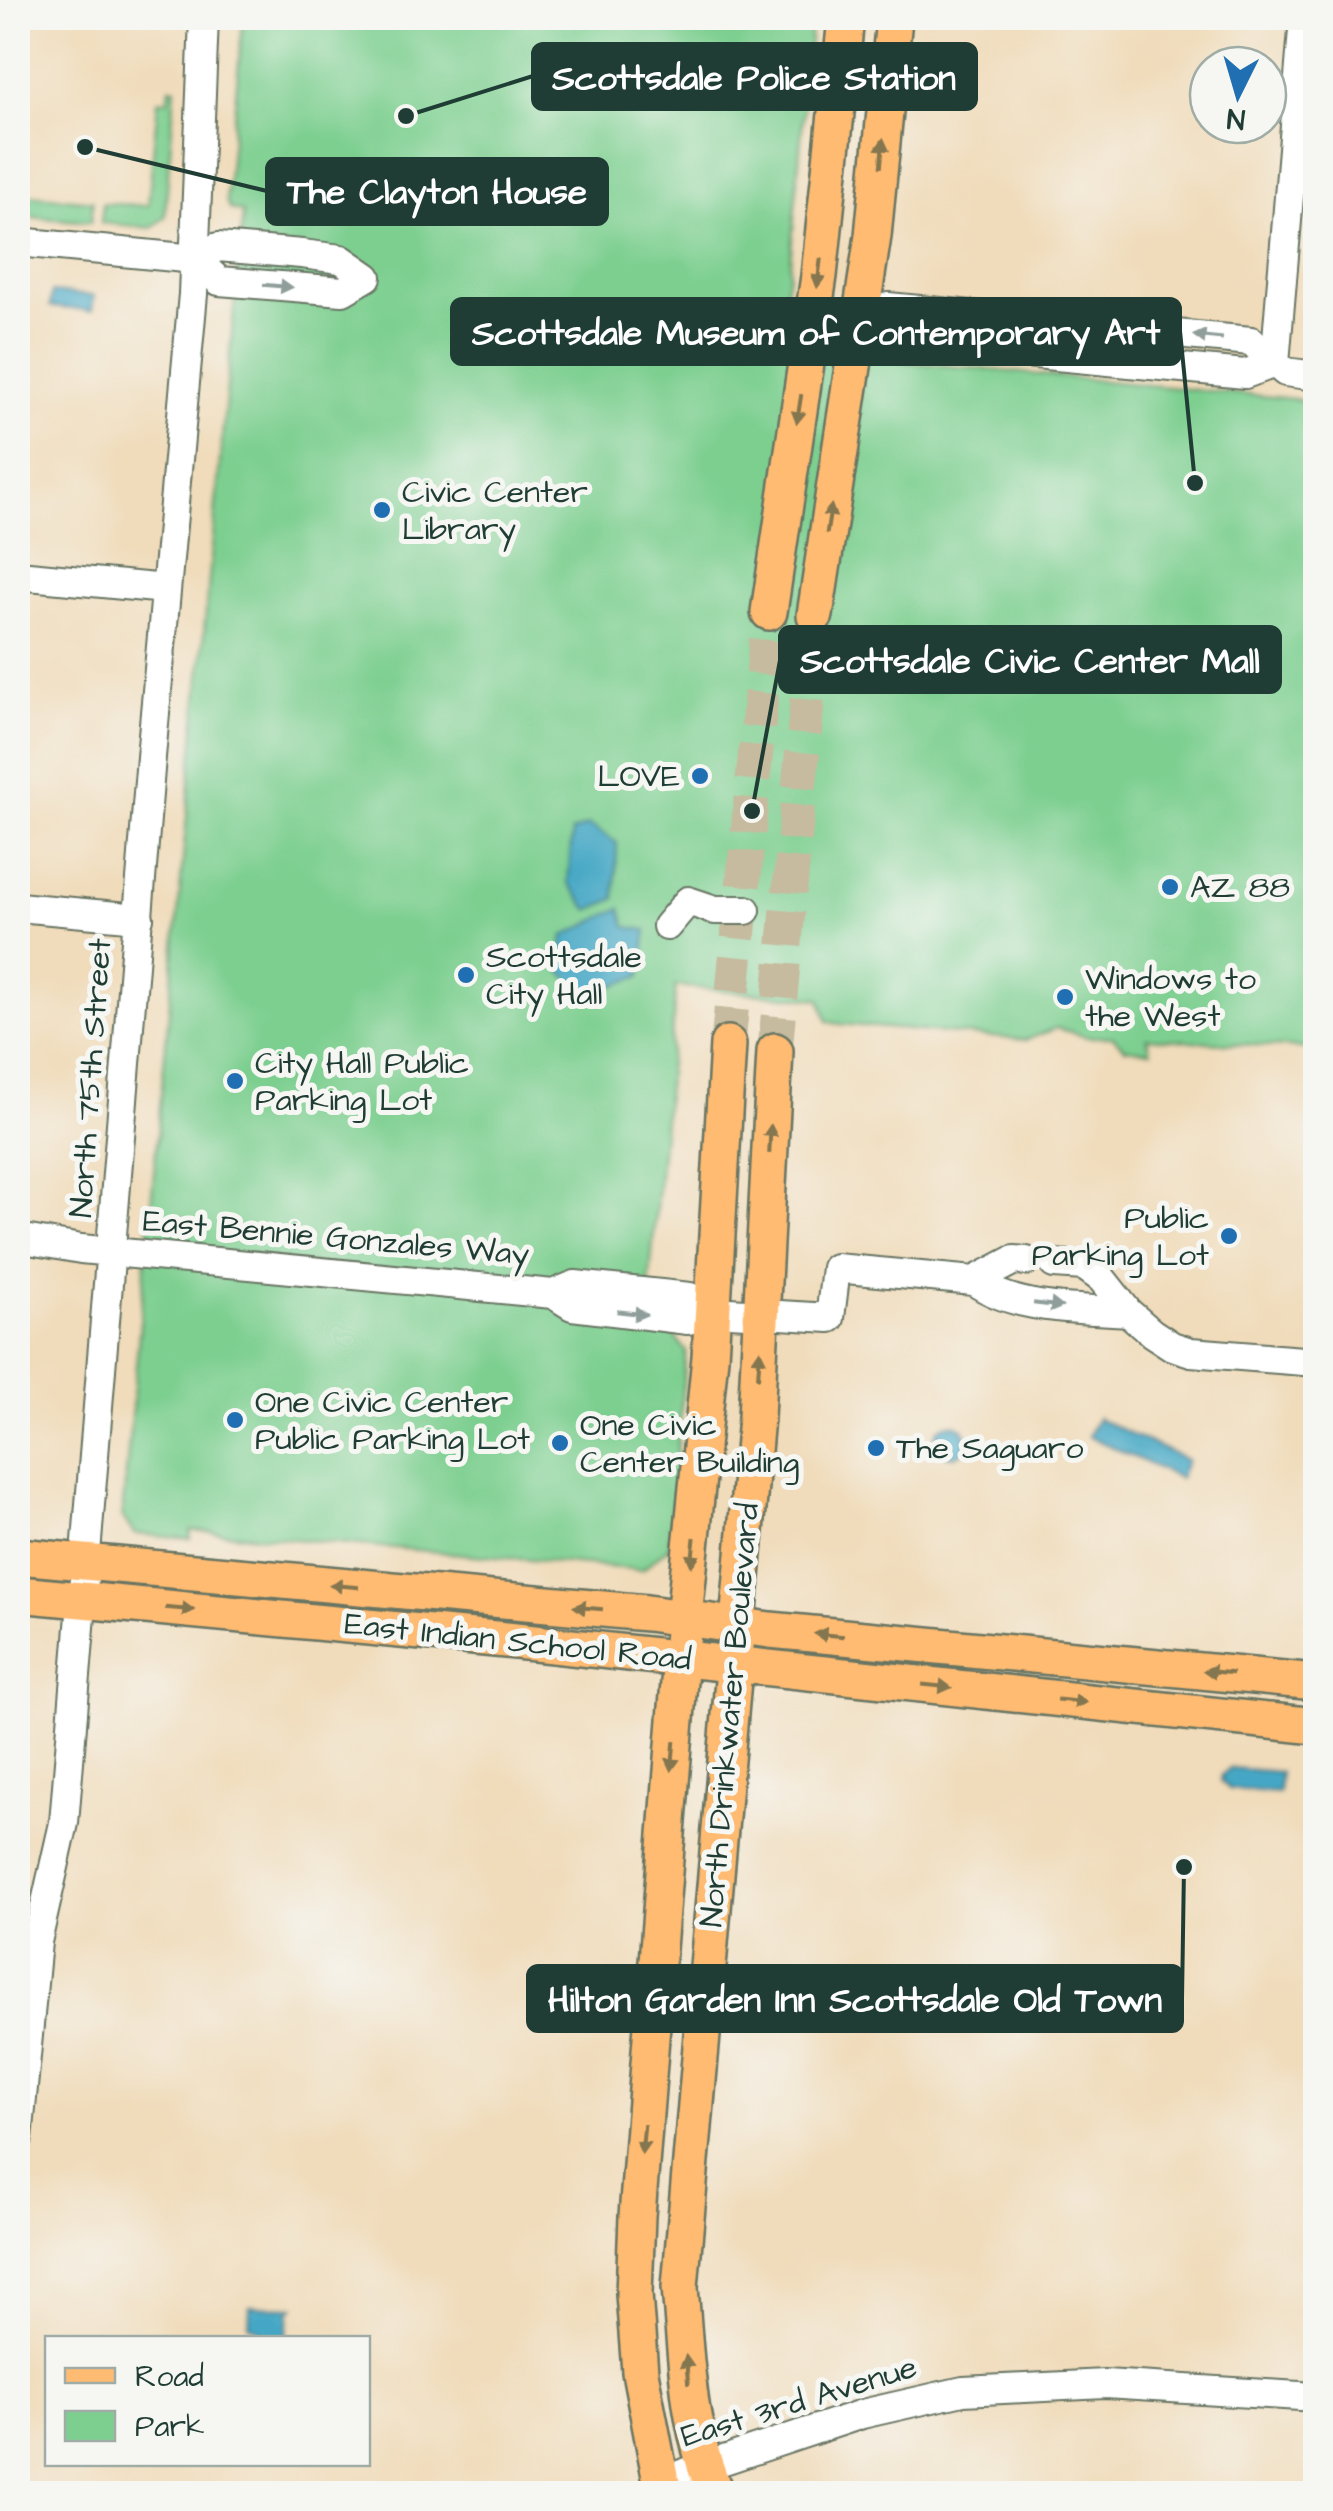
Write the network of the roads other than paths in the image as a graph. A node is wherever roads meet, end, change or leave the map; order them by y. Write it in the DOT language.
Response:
graph roads {
  1 [pos="204,18"];
  2 [pos="846,18"];
  3 [pos="894,18"];
  4 [pos="1304,18"];
  5 [pos="18,242"];
  6 [pos="195,259"];
  7 [pos="813,316"];
  8 [pos="860,320"];
  9 [pos="1275,363"];
  10 [pos="1316,376"];
  11 [pos="18,576"];
  12 [pos="166,589"];
  13 [pos="769,612"];
  14 [pos="815,615"];
  15 [pos="18,906"];
  16 [pos="746,910"];
  17 [pos="139,918"];
  18 [pos="667,926"];
  19 [pos="728,1044"];
  20 [pos="775,1050"];
  21 [pos="18,1238"];
  22 [pos="113,1252"];
  23 [pos="974,1280"];
  24 [pos="714,1310"];
  25 [pos="762,1312"];
  26 [pos="1128,1312"];
  27 [pos="1316,1362"];
  28 [pos="18,1556"];
  29 [pos="87,1562"];
  30 [pos="18,1594"];
  31 [pos="83,1600"];
  32 [pos="684,1618"];
  33 [pos="738,1625"];
  34 [pos="681,1658"];
  35 [pos="734,1665"];
  36 [pos="1316,1682"];
  37 [pos="1316,1726"];
  38 [pos="650,2054"];
  39 [pos="18,2140"];
  40 [pos="688,2193"];
  41 [pos="1316,2397"];
  42 [pos="710,2480"];
  43 [pos="664,2487"];
  1 -- 6 [label="street, North 75th Street"];
  2 -- 7 [label="main road, one-way"];
  8 -- 3 [label="main road, one-way"];
  4 -- 9 [label="street"];
  5 -- 6 [label="street"];
  6 -- 6 [label="street, one-way"];
  6 -- 12 [label="street, North 75th Street"];
  7 -- 8 [label="street"];
  7 -- 13 [label="main road, one-way"];
  8 -- 9 [label="street"];
  14 -- 8 [label="main road, one-way"];
  9 -- 10 [label="street"];
  11 -- 12 [label="street"];
  12 -- 17 [label="street, North 75th Street"];
  15 -- 17 [label="street"];
  16 -- 18 [label="street"];
  17 -- 22 [label="street, North 75th Street"];
  19 -- 24 [label="main road, North Drinkwater Boulevard"];
  25 -- 20 [label="main road, North Drinkwater Boulevard, one-way"];
  21 -- 22 [label="street, East Bennie Gonzales Way"];
  22 -- 24 [label="street, East Bennie Gonzales Way"];
  22 -- 29 [label="street, North 75th Street"];
  23 -- 25 [label="street, East Bennie Gonzales Way"];
  23 -- 26 [label="street, one-way"];
  23 -- 26 [label="street"];
  24 -- 25 [label="street, East Bennie Gonzales Way"];
  24 -- 32 [label="main road, North Drinkwater Boulevard, one-way"];
  33 -- 25 [label="main road, North Drinkwater Boulevard, one-way"];
  26 -- 27 [label="street"];
  28 -- 29 [label="main road, East Indian School Road"];
  29 -- 31 [label="street, North 75th Street"];
  32 -- 29 [label="main road, East Indian School Road, one-way"];
  30 -- 31 [label="main road, East Indian School Road"];
  31 -- 34 [label="main road, East Indian School Road, one-way"];
  31 -- 39 [label="street, North 75th Street"];
  32 -- 33 [label="main road, East Indian School Road"];
  32 -- 34 [label="main road, North Drinkwater Boulevard"];
  33 -- 35 [label="main road, North Drinkwater Boulevard"];
  36 -- 33 [label="main road, East Indian School Road, one-way"];
  34 -- 35 [label="main road, East Indian School Road"];
  34 -- 38 [label="main road, North Drinkwater Boulevard, one-way"];
  35 -- 37 [label="main road, East Indian School Road, one-way"];
  35 -- 40 [label="main road, North Drinkwater Boulevard"];
  38 -- 40 [label="main road"];
  38 -- 43 [label="main road, North Drinkwater Boulevard, one-way"];
  42 -- 40 [label="main road, North Drinkwater Boulevard, one-way"];
  41 -- 42 [label="street, East 3rd Avenue"];
  42 -- 43 [label="street, East 3rd Avenue"];
}
